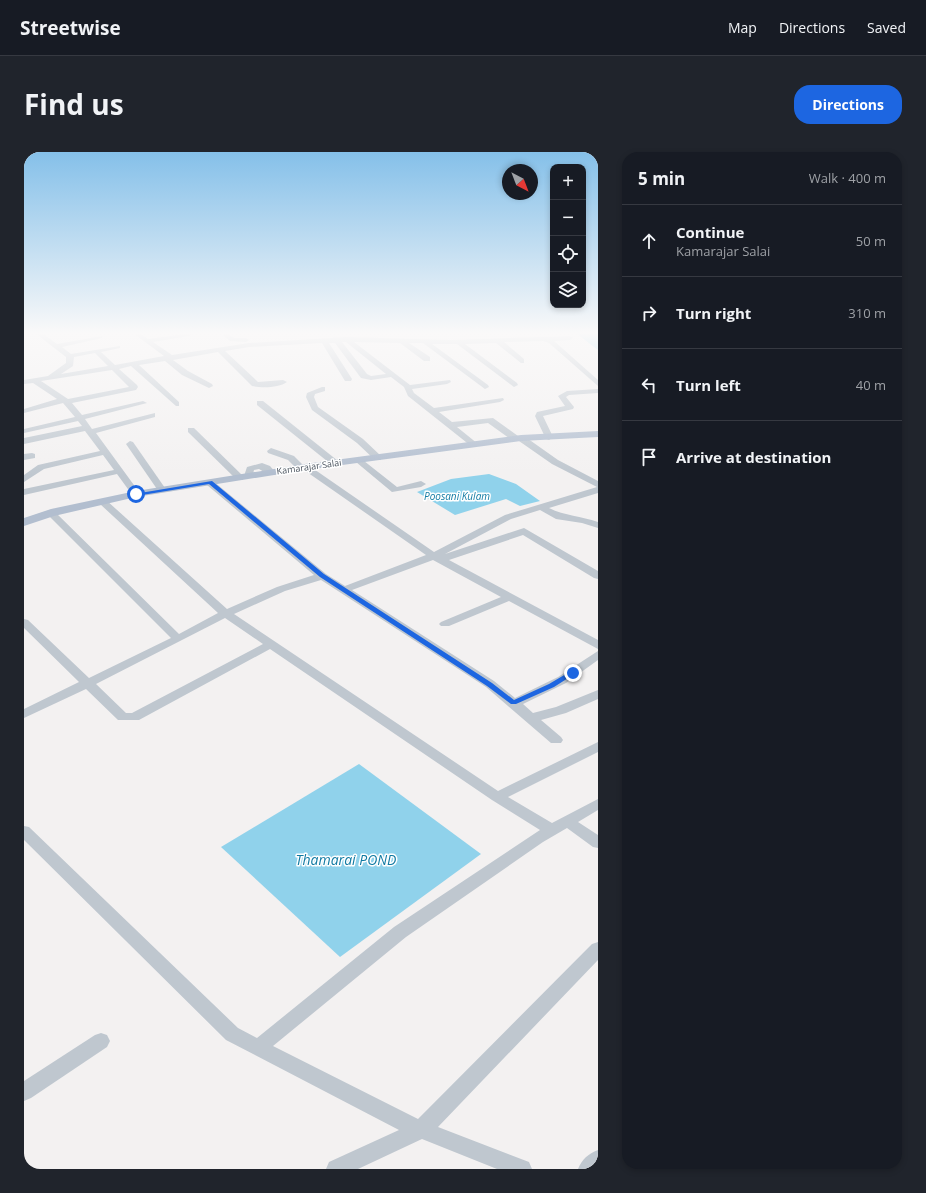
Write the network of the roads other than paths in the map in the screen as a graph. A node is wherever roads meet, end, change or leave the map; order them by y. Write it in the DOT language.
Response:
graph roads {
  1 [pos="39,380"];
  2 [pos="128,380"];
  3 [pos="151,380"];
  4 [pos="199,380"];
  5 [pos="251,380"];
  6 [pos="400,380"];
  7 [pos="476,380"];
  8 [pos="508,380"];
  9 [pos="35,381"];
  10 [pos="24,382"];
  11 [pos="283,382"];
  12 [pos="447,382"];
  13 [pos="514,385"];
  14 [pos="209,386"];
  15 [pos="408,387"];
  16 [pos="485,387"];
  17 [pos="322,389"];
  18 [pos="598,390"];
  19 [pos="500,400"];
  20 [pos="65,401"];
  21 [pos="143,403"];
  22 [pos="260,403"];
  23 [pos="176,404"];
  24 [pos="24,411"];
  25 [pos="432,411"];
  26 [pos="152,415"];
  27 [pos="80,418"];
  28 [pos="450,425"];
  29 [pos="89,430"];
  30 [pos="191,430"];
  31 [pos="24,431"];
  32 [pos="598,434"];
  33 [pos="549,437"];
  34 [pos="518,438"];
  35 [pos="24,441"];
  36 [pos="130,444"];
  37 [pos="474,444"];
  38 [pos="271,451"];
  39 [pos="105,452"];
  40 [pos="378,458"];
  41 [pos="359,460"];
  42 [pos="335,463"];
  43 [pos="303,468"];
  44 [pos="119,471"];
  45 [pos="245,477"];
  46 [pos="24,479"];
  47 [pos="210,482"];
  48 [pos="421,484"];
  49 [pos="598,485"];
  50 [pos="162,490"];
  51 [pos="598,490"];
  52 [pos="24,492"];
  53 [pos="136,494"];
  54 [pos="103,502"];
  55 [pos="541,507"];
  56 [pos="52,514"];
  57 [pos="502,519"];
  58 [pos="24,522"];
  59 [pos="598,525"];
  60 [pos="524,531"];
  61 [pos="468,538"];
  62 [pos="482,545"];
  63 [pos="437,558"];
  64 [pos="322,576"];
  65 [pos="598,576"];
  66 [pos="343,590"];
  67 [pos="510,597"];
  68 [pos="225,613"];
  69 [pos="24,622"];
  70 [pos="445,624"];
  71 [pos="178,640"];
  72 [pos="272,644"];
  73 [pos="598,645"];
  74 [pos="598,655"];
  75 [pos="87,684"];
  76 [pos="598,694"];
  77 [pos="514,703"];
  78 [pos="24,714"];
  79 [pos="531,718"];
  80 [pos="556,740"];
  81 [pos="595,752"];
  82 [pos="497,797"];
  83 [pos="598,804"];
  84 [pos="567,821"];
  85 [pos="552,830"];
  86 [pos="24,831"];
  87 [pos="598,843"];
  88 [pos="598,949"];
  89 [pos="101,1041"];
  90 [pos="259,1047"];
  91 [pos="24,1092"];
  92 [pos="421,1130"];
  93 [pos="598,1160"];
  94 [pos="336,1169"];
  95 [pos="522,1169"];
  96 [pos="588,1169"];
  1 -- 9 [label="street"];
  2 -- 20 [label="street"];
  3 -- 23 [label="street"];
  4 -- 14 [label="street"];
  5 -- 11 [label="street"];
  6 -- 15 [label="street"];
  7 -- 16 [label="street"];
  8 -- 13 [label="street"];
  9 -- 10 [label="street"];
  9 -- 20 [label="street"];
  12 -- 15 [label="street"];
  15 -- 25 [label="street"];
  17 -- 40 [label="street"];
  18 -- 33 [label="street"];
  19 -- 25 [label="street"];
  20 -- 24 [label="street"];
  20 -- 27 [label="street"];
  21 -- 27 [label="street"];
  22 -- 42 [label="street"];
  25 -- 28 [label="street"];
  26 -- 29 [label="street"];
  27 -- 29 [label="street"];
  27 -- 31 [label="street"];
  28 -- 34 [label="street"];
  28 -- 37 [label="street"];
  29 -- 35 [label="street"];
  29 -- 39 [label="street"];
  30 -- 45 [label="street"];
  32 -- 33 [label="main road, Kamarajar Salai"];
  33 -- 34 [label="main road, Kamarajar Salai"];
  34 -- 37 [label="main road, Kamarajar Salai"];
  34 -- 49 [label="street"];
  36 -- 50 [label="street"];
  37 -- 40 [label="main road, Kamarajar Salai"];
  38 -- 43 [label="street"];
  39 -- 44 [label="street"];
  39 -- 46 [label="street"];
  40 -- 41 [label="main road, Kamarajar Salai"];
  41 -- 42 [label="main road, Kamarajar Salai"];
  41 -- 48 [label="street"];
  42 -- 43 [label="main road, Kamarajar Salai"];
  43 -- 45 [label="main road, Kamarajar Salai"];
  43 -- 63 [label="street"];
  44 -- 52 [label="street"];
  44 -- 53 [label="street"];
  45 -- 47 [label="main road, Kamarajar Salai"];
  47 -- 50 [label="main road, Kamarajar Salai"];
  47 -- 64 [label="street"];
  50 -- 53 [label="main road, Kamarajar Salai"];
  51 -- 55 [label="street"];
  53 -- 54 [label="main road, Kamarajar Salai"];
  54 -- 56 [label="main road, Kamarajar Salai"];
  54 -- 68 [label="street"];
  55 -- 57 [label="street"];
  55 -- 59 [label="street"];
  56 -- 58 [label="main road, Kamarajar Salai"];
  56 -- 71 [label="street"];
  57 -- 60 [label="street"];
  57 -- 61 [label="street"];
  60 -- 62 [label="street"];
  60 -- 65 [label="street"];
  61 -- 62 [label="street"];
  61 -- 63 [label="street"];
  62 -- 63 [label="street"];
  63 -- 66 [label="street"];
  63 -- 67 [label="street"];
  64 -- 66 [label="street"];
  64 -- 68 [label="street"];
  66 -- 77 [label="street"];
  67 -- 70 [label="street"];
  67 -- 73 [label="street"];
  68 -- 71 [label="street"];
  68 -- 72 [label="street"];
  69 -- 75 [label="street"];
  71 -- 75 [label="street"];
  72 -- 75 [label="street"];
  72 -- 82 [label="street"];
  74 -- 77 [label="street"];
  75 -- 78 [label="street"];
  76 -- 79 [label="street"];
  77 -- 79 [label="street"];
  79 -- 80 [label="street"];
  81 -- 82 [label="street"];
  82 -- 85 [label="street"];
  83 -- 84 [label="street"];
  84 -- 85 [label="street"];
  84 -- 87 [label="street"];
  85 -- 90 [label="street"];
  86 -- 90 [label="street"];
  88 -- 92 [label="street"];
  89 -- 91 [label="street"];
  90 -- 92 [label="street"];
  92 -- 94 [label="street"];
  92 -- 95 [label="street"];
  93 -- 96 [label="street"];
}
